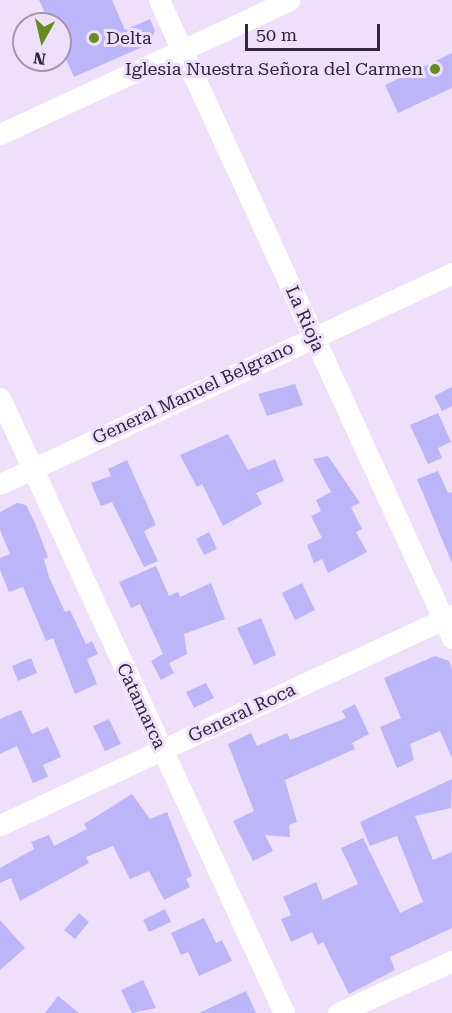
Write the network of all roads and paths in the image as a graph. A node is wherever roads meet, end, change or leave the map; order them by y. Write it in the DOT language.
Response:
graph roads {
  1 [pos="159,0"];
  2 [pos="290,0"];
  3 [pos="183,49"];
  4 [pos="0,134"];
  5 [pos="452,273"];
  6 [pos="313,336"];
  7 [pos="0,398"];
  8 [pos="33,469"];
  9 [pos="0,484"];
  10 [pos="449,624"];
  11 [pos="162,750"];
  12 [pos="0,825"];
  13 [pos="452,961"];
  14 [pos="284,1013"];
  15 [pos="338,1013"];
  1 -- 3 [label="street, La Rioja"];
  2 -- 3 [label="street"];
  3 -- 4 [label="street"];
  3 -- 6 [label="street, La Rioja"];
  5 -- 6 [label="street, General Manuel Belgrano"];
  6 -- 8 [label="street, General Manuel Belgrano"];
  6 -- 10 [label="street, La Rioja"];
  7 -- 8 [label="street, Catamarca"];
  8 -- 9 [label="street, General Manuel Belgrano"];
  8 -- 11 [label="street, Catamarca"];
  10 -- 11 [label="street, General Roca"];
  11 -- 12 [label="street, General Roca"];
  11 -- 14 [label="street, Catamarca"];
  13 -- 15 [label="street"];
}
